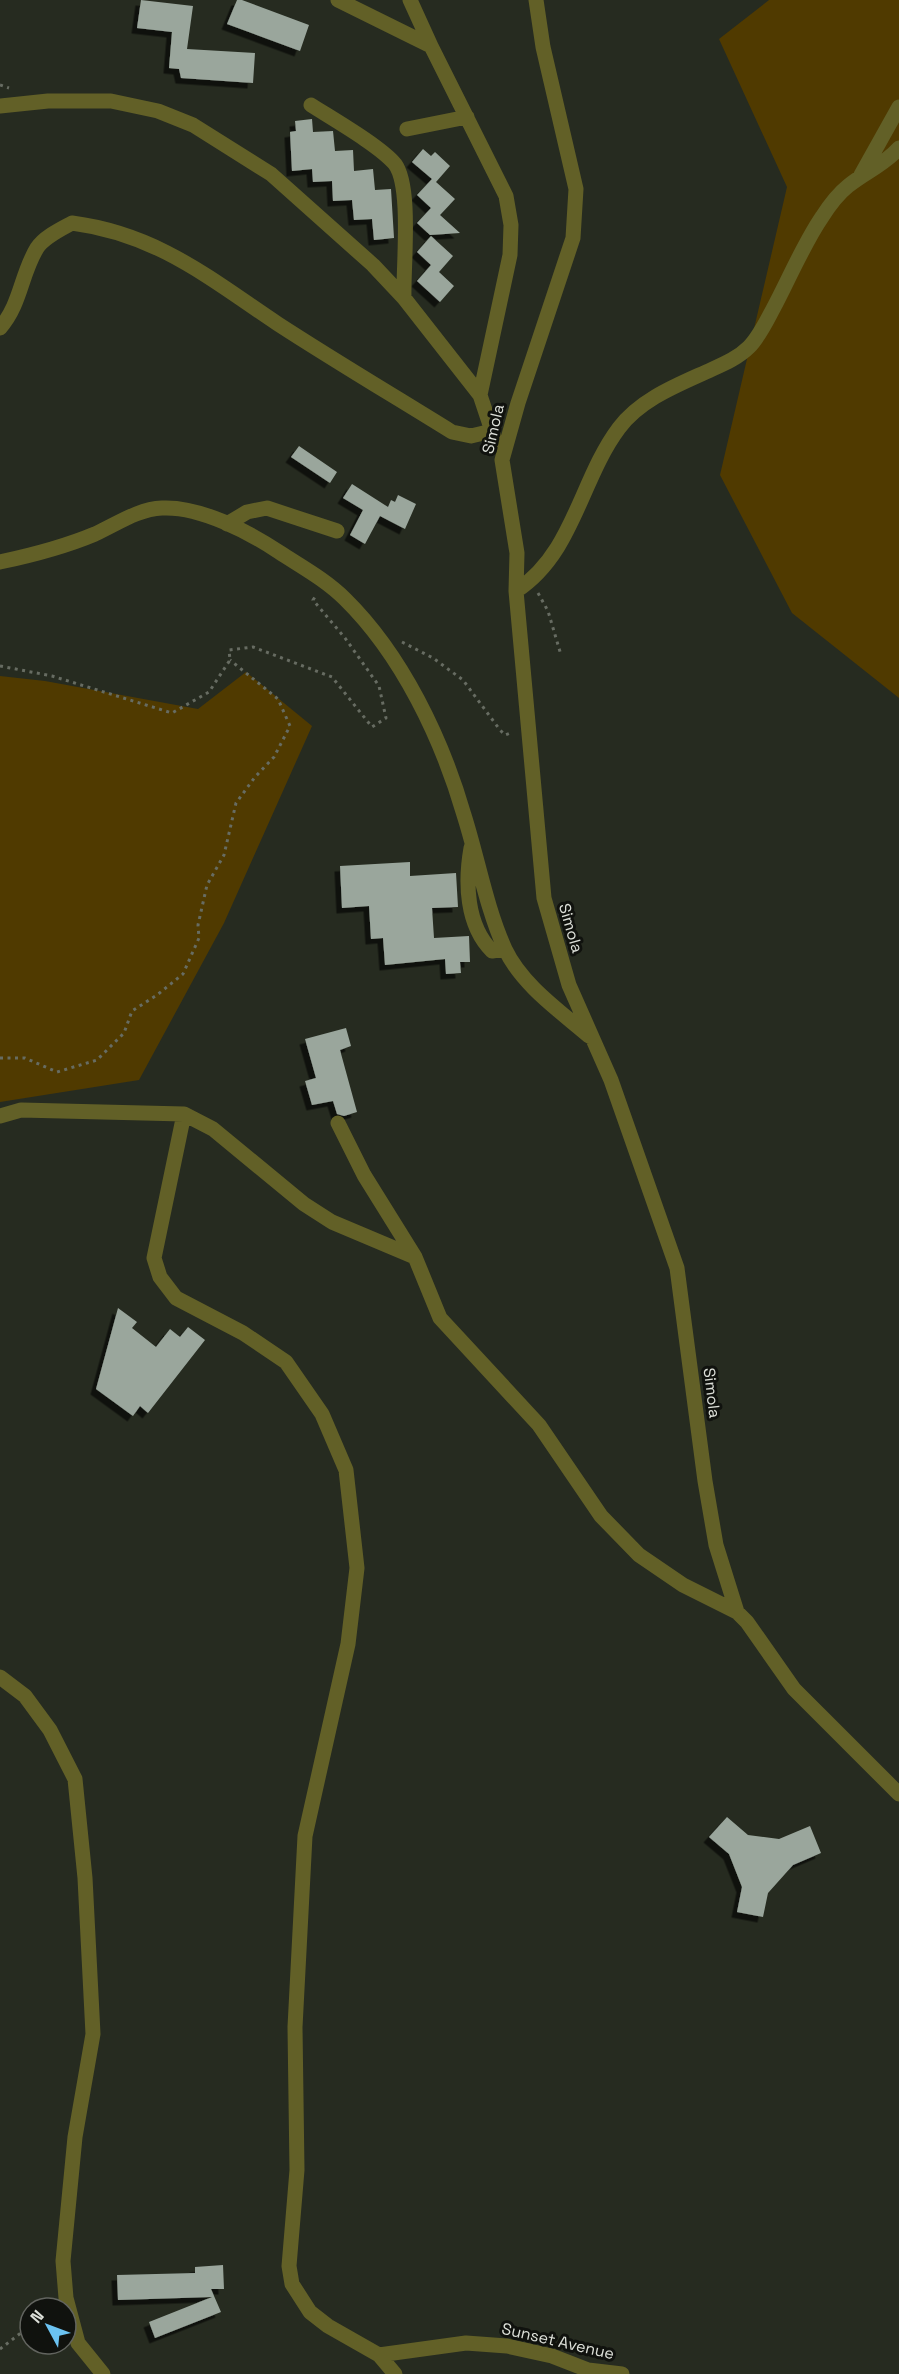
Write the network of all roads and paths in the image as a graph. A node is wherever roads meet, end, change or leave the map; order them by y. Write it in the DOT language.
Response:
graph roads {
  1 [pos="338,0"];
  2 [pos="410,0"];
  3 [pos="536,0"];
  4 [pos="430,46"];
  5 [pos="311,105"];
  6 [pos="0,106"];
  7 [pos="899,107"];
  8 [pos="467,117"];
  9 [pos="407,129"];
  10 [pos="899,148"];
  11 [pos="860,177"];
  12 [pos="404,298"];
  13 [pos="0,328"];
  14 [pos="480,395"];
  15 [pos="492,431"];
  16 [pos="502,460"];
  17 [pos="227,524"];
  18 [pos="337,531"];
  19 [pos="0,562"];
  20 [pos="325,581"];
  21 [pos="531,581"];
  22 [pos="516,591"];
  23 [pos="396,639"];
  24 [pos="561,655"];
  25 [pos="230,660"];
  26 [pos="0,666"];
  27 [pos="516,729"];
  28 [pos="593,1039"];
  29 [pos="0,1058"];
  30 [pos="184,1114"];
  31 [pos="0,1116"];
  32 [pos="338,1123"];
  33 [pos="416,1257"];
  34 [pos="737,1612"];
  35 [pos="0,1677"];
  36 [pos="899,1794"];
  37 [pos="18,2335"];
  38 [pos="0,2349"];
  39 [pos="379,2355"];
  40 [pos="103,2374"];
  41 [pos="395,2374"];
  42 [pos="622,2374"];
  1 -- 4 [label="street"];
  2 -- 4 [label="street"];
  3 -- 16 [label="street, Simola"];
  4 -- 8 [label="street"];
  5 -- 12 [label="street"];
  6 -- 12 [label="street"];
  7 -- 11 [label="street"];
  8 -- 9 [label="street"];
  8 -- 14 [label="street"];
  10 -- 11 [label="street"];
  11 -- 21 [label="street"];
  12 -- 14 [label="street"];
  13 -- 15 [label="street"];
  14 -- 15 [label="street"];
  15 -- 16 [label="street"];
  16 -- 22 [label="street, Simola"];
  17 -- 18 [label="street"];
  17 -- 19 [label="street"];
  17 -- 20 [label="street"];
  20 -- 25 [label="path"];
  20 -- 28 [label="street"];
  21 -- 22 [label="street"];
  21 -- 24 [label="path"];
  22 -- 28 [label="street, Simola"];
  23 -- 27 [label="path"];
  25 -- 26 [label="path"];
  25 -- 29 [label="path"];
  28 -- 34 [label="street, Simola"];
  30 -- 31 [label="street"];
  30 -- 33 [label="street"];
  30 -- 39 [label="street"];
  32 -- 33 [label="street"];
  33 -- 34 [label="street"];
  34 -- 36 [label="street, Simola"];
  35 -- 40 [label="street"];
  37 -- 38 [label="path"];
  39 -- 41 [label="street"];
  39 -- 42 [label="street, Sunset Avenue"];
}
